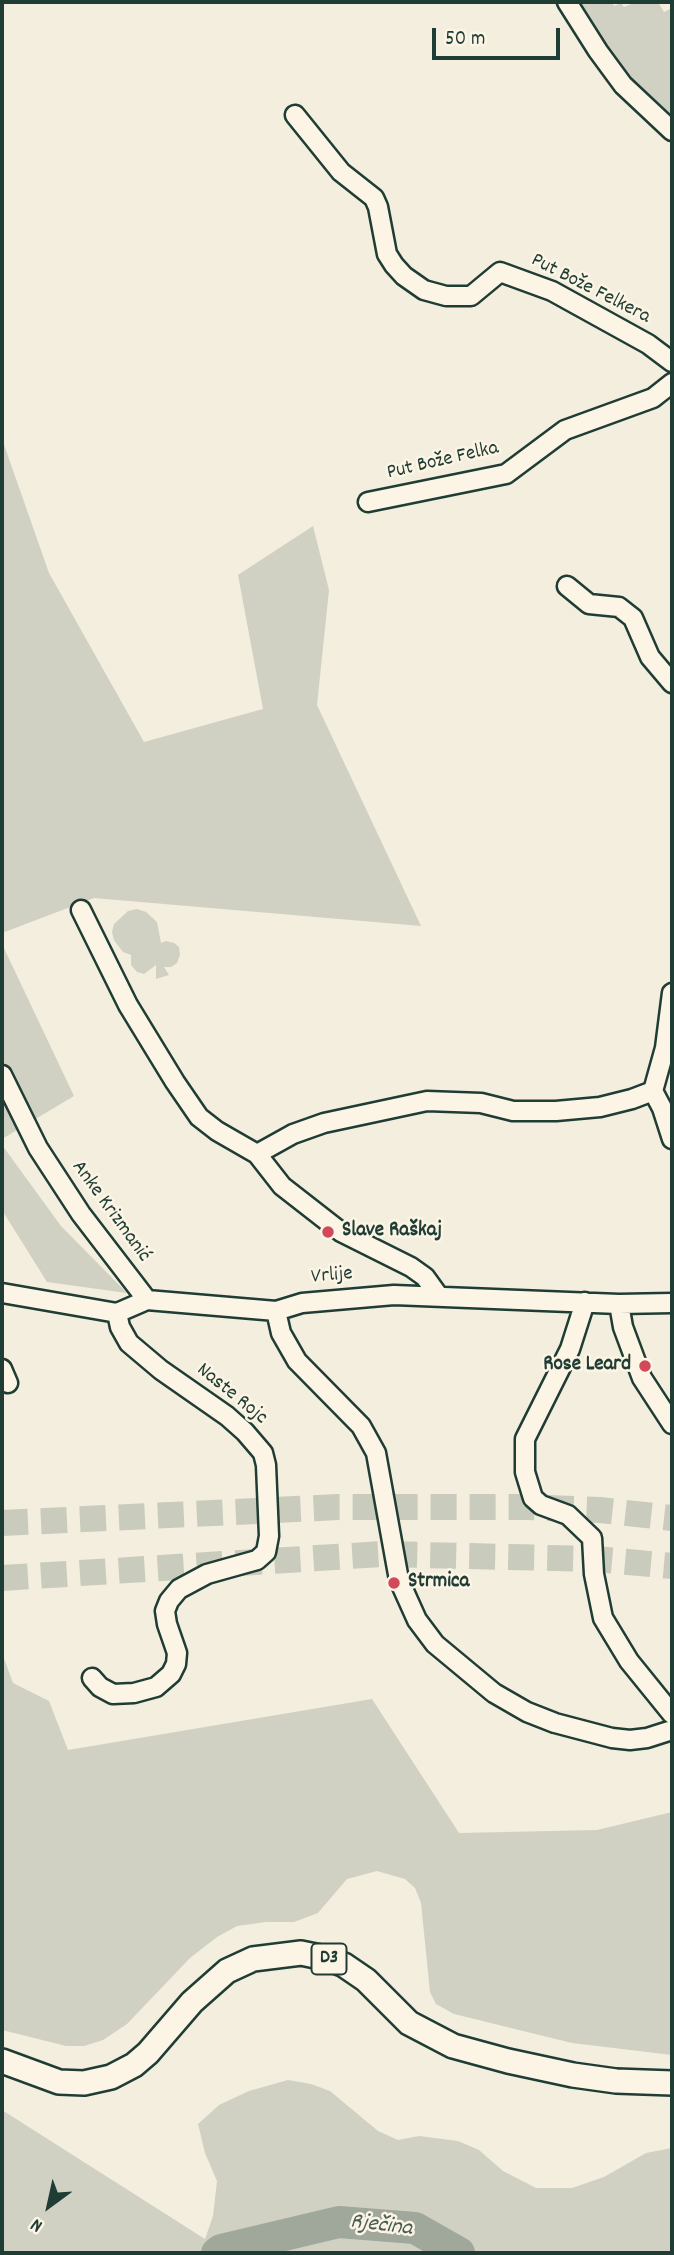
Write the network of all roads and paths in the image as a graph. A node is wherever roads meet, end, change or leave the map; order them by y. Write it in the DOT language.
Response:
graph roads {
  1 [pos="567,2"];
  2 [pos="295,115"];
  3 [pos="672,131"];
  4 [pos="672,362"];
  5 [pos="672,383"];
  6 [pos="368,502"];
  7 [pos="567,586"];
  8 [pos="672,683"];
  9 [pos="81,910"];
  10 [pos="672,993"];
  11 [pos="2,1075"];
  12 [pos="653,1091"];
  13 [pos="672,1139"];
  14 [pos="257,1154"];
  15 [pos="2,1293"];
  16 [pos="438,1296"];
  17 [pos="147,1300"];
  18 [pos="585,1302"];
  19 [pos="672,1303"];
  20 [pos="619,1304"];
  21 [pos="276,1311"];
  22 [pos="117,1313"];
  23 [pos="670,1414"];
  24 [pos="92,1678"];
  25 [pos="672,1714"];
  26 [pos="672,1730"];
  27 [pos="2,2062"];
  28 [pos="672,2083"];
  1 -- 3 [label="street"];
  2 -- 4 [label="street, Put Bože Felkera"];
  5 -- 6 [label="street, Put Bože Felka"];
  7 -- 8 [label="street"];
  9 -- 14 [label="street"];
  10 -- 12 [label="street"];
  11 -- 17 [label="street, Anke Krizmanić"];
  12 -- 13 [label="street"];
  12 -- 14 [label="street"];
  14 -- 16 [label="street"];
  15 -- 22 [label="street"];
  16 -- 18 [label="street, Vrlije"];
  16 -- 21 [label="street, Vrlije"];
  17 -- 21 [label="street, Vrlije"];
  17 -- 22 [label="street, Vrlije"];
  18 -- 20 [label="street, Vrlije"];
  18 -- 25 [label="street"];
  19 -- 20 [label="street, Vrlije"];
  20 -- 23 [label="street"];
  21 -- 26 [label="street"];
  22 -- 24 [label="street, Naste Rojc"];
  27 -- 28 [label="main road, D3"];
}
